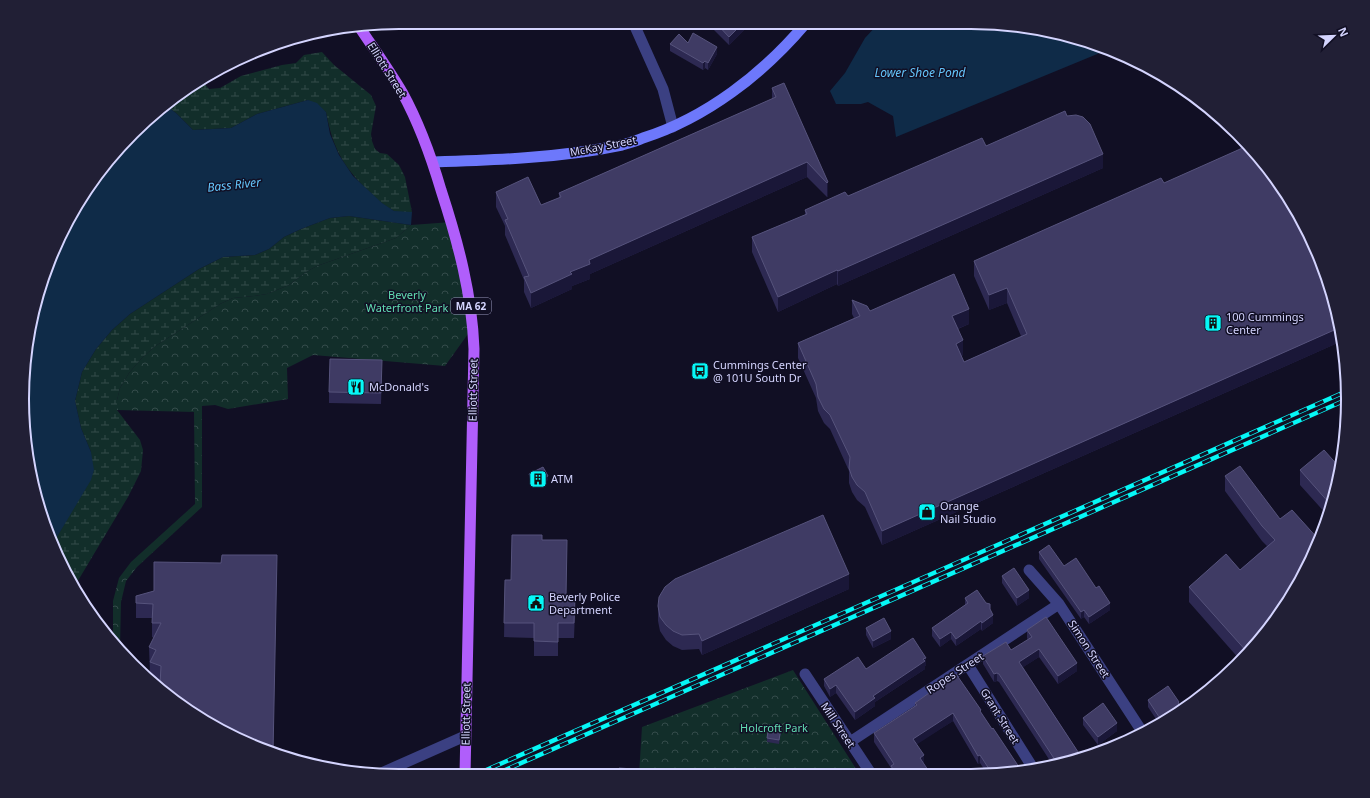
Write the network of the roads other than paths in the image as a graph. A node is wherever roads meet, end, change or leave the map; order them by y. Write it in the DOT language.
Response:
graph roads {
  1 [pos="636,29"];
  2 [pos="801,29"];
  3 [pos="362,31"];
  4 [pos="673,127"];
  5 [pos="433,162"];
  6 [pos="1029,570"];
  7 [pos="1059,604"];
  8 [pos="968,665"];
  9 [pos="805,674"];
  10 [pos="1140,728"];
  11 [pos="466,736"];
  12 [pos="850,742"];
  13 [pos="1031,764"];
  14 [pos="391,769"];
  15 [pos="465,769"];
  16 [pos="868,769"];
  1 -- 4 [label="street"];
  2 -- 4 [label="main road, McKay Street"];
  3 -- 5 [label="main road, Elliott Street / MA 62"];
  4 -- 5 [label="main road, McKay Street"];
  5 -- 11 [label="main road, Elliott Street / MA 62"];
  6 -- 7 [label="street, Simon Street"];
  7 -- 8 [label="street, Ropes Street"];
  7 -- 10 [label="street, Simon Street"];
  8 -- 12 [label="street, Ropes Street"];
  8 -- 13 [label="street, Grant Street"];
  9 -- 12 [label="street, Mill Street"];
  11 -- 14 [label="street"];
  11 -- 15 [label="main road, Elliott Street / MA 62"];
  12 -- 16 [label="street, Mill Street"];
}
